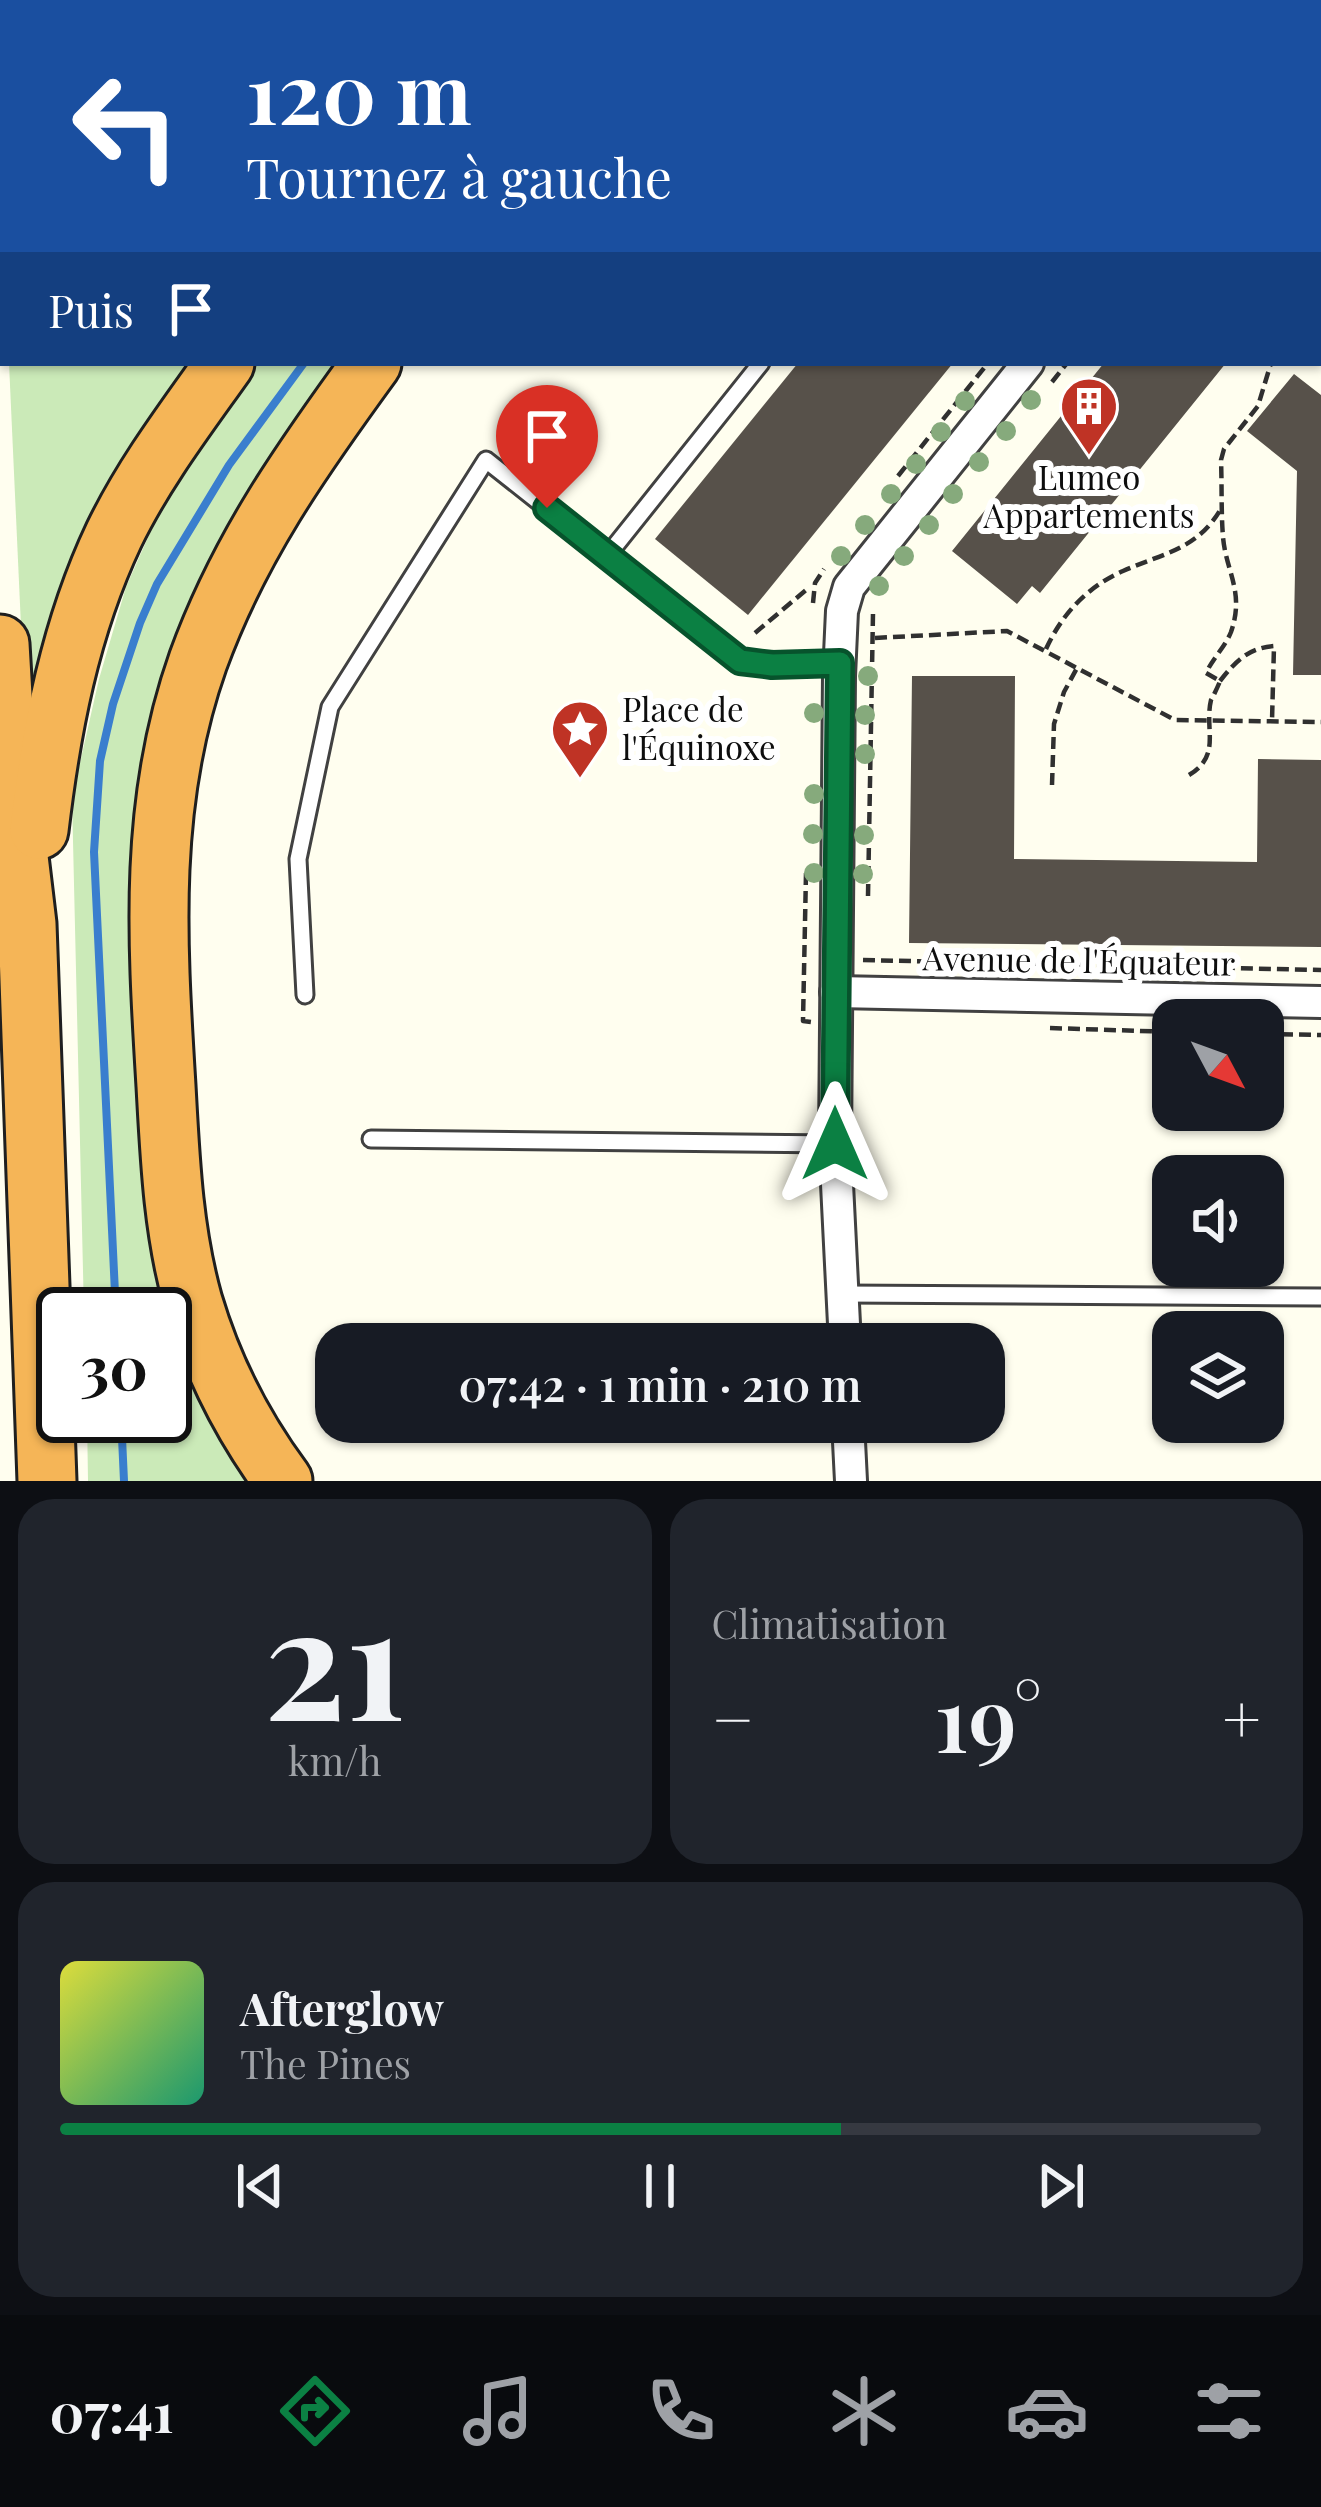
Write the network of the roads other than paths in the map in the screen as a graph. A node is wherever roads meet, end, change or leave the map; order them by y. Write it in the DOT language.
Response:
graph roads {
  1 [pos="223,366"];
  2 [pos="370,366"];
  3 [pos="758,366"];
  4 [pos="1026,366"];
  5 [pos="607,556"];
  6 [pos="0,644"];
  7 [pos="840,663"];
  8 [pos="27,923"];
  9 [pos="836,992"];
  10 [pos="305,995"];
  11 [pos="1321,1002"];
  12 [pos="371,1139"];
  13 [pos="835,1144"];
  14 [pos="842,1294"];
  15 [pos="1321,1297"];
  16 [pos="843,1323"];
  17 [pos="849,1443"];
  18 [pos="47,1481"];
  19 [pos="283,1481"];
  20 [pos="851,1481"];
  1 -- 8 [label="highway"];
  2 -- 19 [label="highway"];
  3 -- 5 [label="lane"];
  4 -- 7 [label="street"];
  5 -- 7 [label="lane"];
  5 -- 10 [label="lane"];
  6 -- 8 [label="highway"];
  7 -- 9 [label="street"];
  8 -- 18 [label="highway"];
  9 -- 11 [label="street, Avenue de l'Équateur"];
  9 -- 13 [label="street"];
  12 -- 13 [label="lane"];
  13 -- 14 [label="street"];
  14 -- 15 [label="lane"];
  14 -- 16 [label="street"];
  17 -- 20 [label="street"];
}
